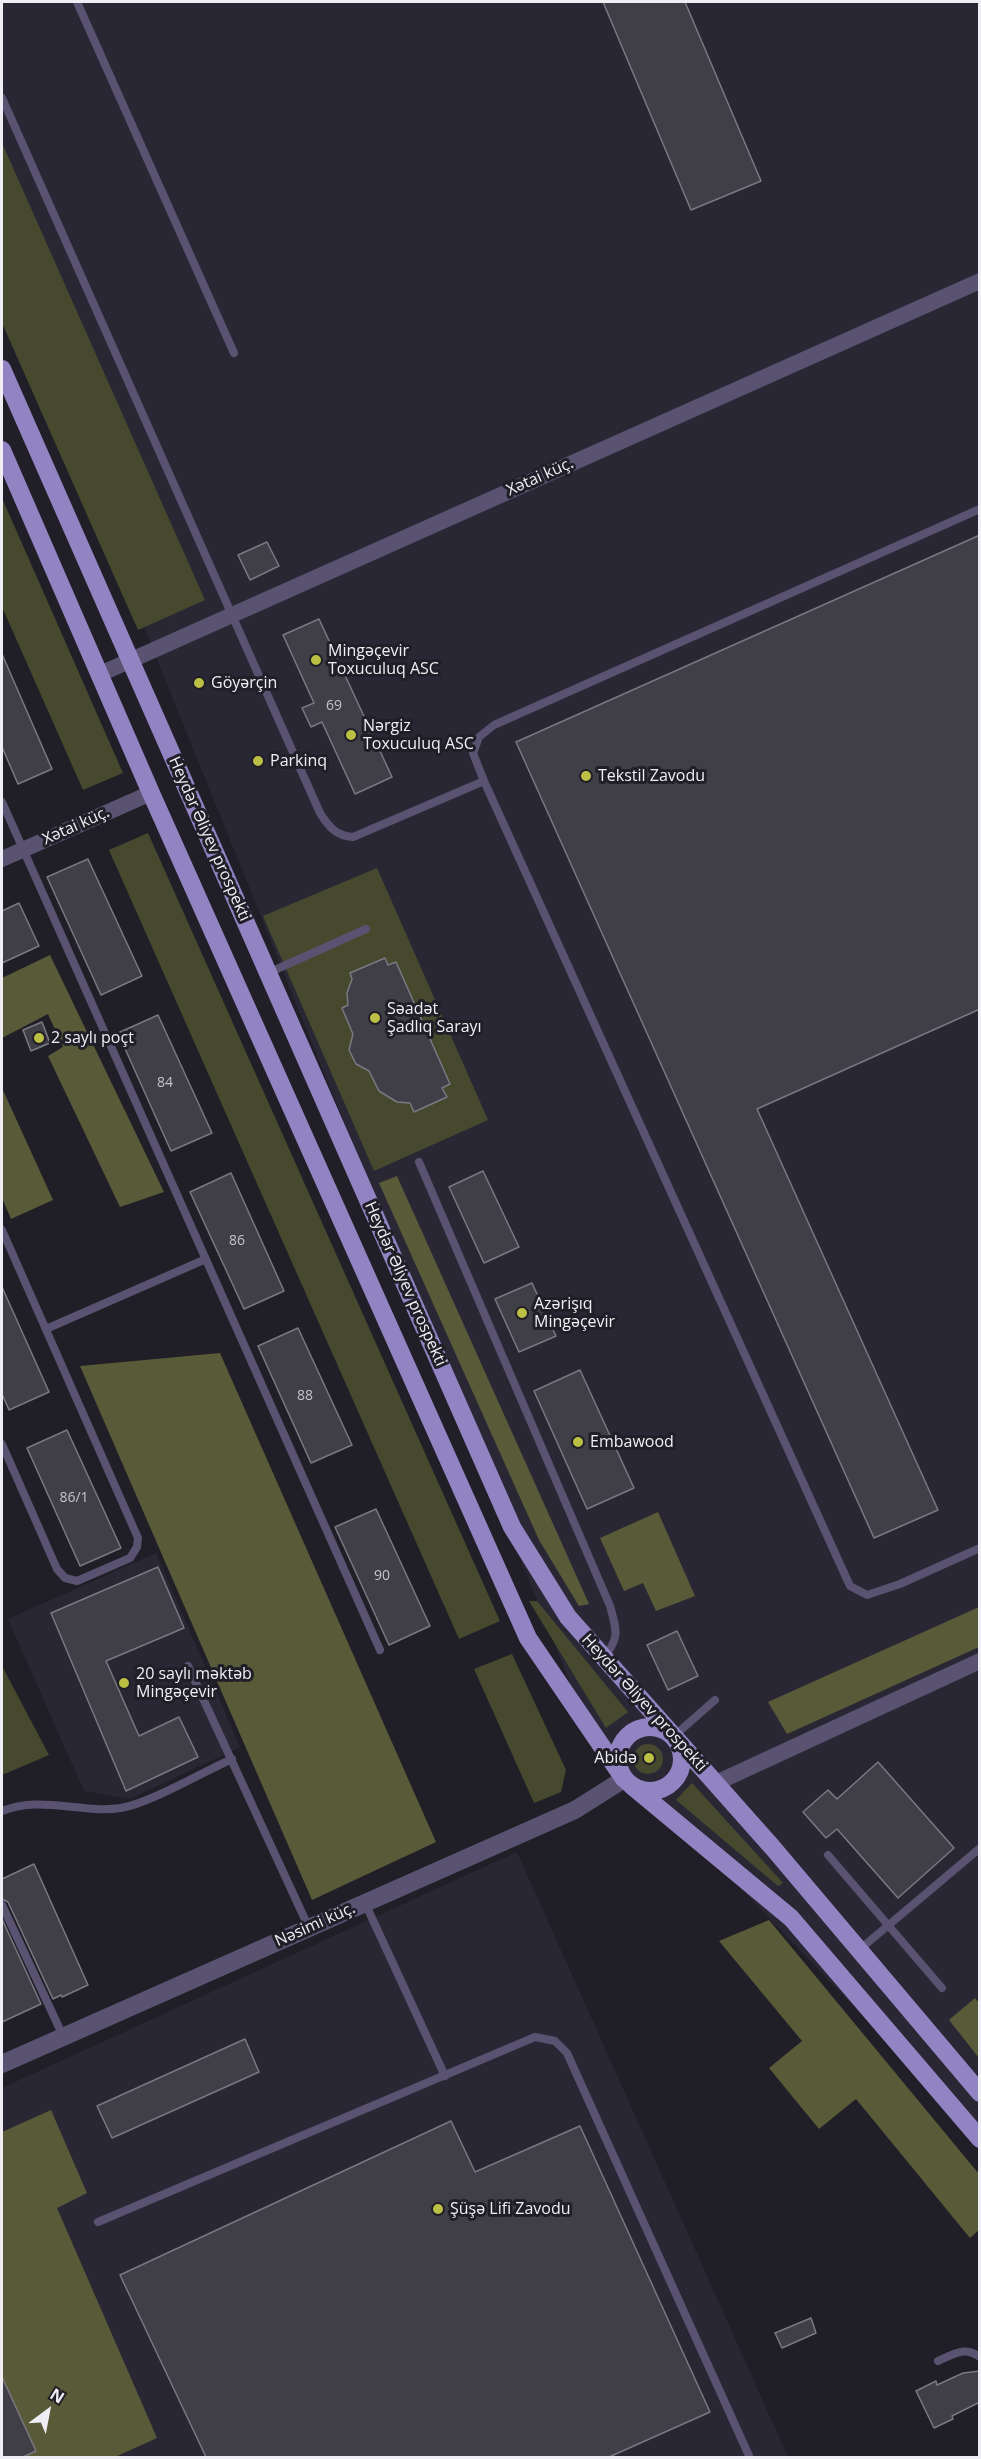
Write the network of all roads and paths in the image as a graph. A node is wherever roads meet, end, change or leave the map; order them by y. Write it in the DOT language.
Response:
graph roads {
  1 [pos="77,2"];
  2 [pos="2,98"];
  3 [pos="980,281"];
  4 [pos="234,353"];
  5 [pos="2,369"];
  6 [pos="2,450"];
  7 [pos="980,509"];
  8 [pos="231,615"];
  9 [pos="130,661"];
  10 [pos="100,674"];
  11 [pos="484,781"];
  12 [pos="151,793"];
  13 [pos="2,802"];
  14 [pos="24,849"];
  15 [pos="2,859"];
  16 [pos="366,929"];
  17 [pos="268,973"];
  18 [pos="419,1162"];
  19 [pos="2,1230"];
  20 [pos="206,1258"];
  21 [pos="46,1329"];
  22 [pos="2,1444"];
  23 [pos="980,1548"];
  24 [pos="380,1650"];
  25 [pos="603,1660"];
  26 [pos="980,1661"];
  27 [pos="188,1666"];
  28 [pos="715,1700"];
  29 [pos="674,1737"];
  30 [pos="232,1759"];
  31 [pos="628,1782"];
  32 [pos="716,1783"];
  33 [pos="2,1811"];
  34 [pos="980,1848"];
  35 [pos="828,1855"];
  36 [pos="365,1903"];
  37 [pos="2,1905"];
  38 [pos="888,1926"];
  39 [pos="309,1928"];
  40 [pos="859,1950"];
  41 [pos="942,1988"];
  42 [pos="63,2036"];
  43 [pos="2,2064"];
  44 [pos="445,2076"];
  45 [pos="980,2093"];
  46 [pos="980,2139"];
  47 [pos="98,2222"];
  48 [pos="980,2357"];
  49 [pos="938,2361"];
  50 [pos="750,2457"];
  1 -- 4 [label="lane"];
  2 -- 8 [label="lane"];
  3 -- 8 [label="street, Xətai küç."];
  5 -- 9 [label="main road, Heydər Əliyev prospekti"];
  6 -- 10 [label="main road, Heydər Əliyev prospekti"];
  7 -- 11 [label="lane"];
  8 -- 9 [label="street, Xətai küç."];
  8 -- 11 [label="lane"];
  9 -- 10 [label="street, Xətai küç."];
  9 -- 17 [label="main road, Heydər Əliyev prospekti"];
  10 -- 12 [label="main road, Heydər Əliyev prospekti"];
  11 -- 23 [label="lane"];
  12 -- 14 [label="street, Xətai küç."];
  12 -- 31 [label="main road, Heydər Əliyev prospekti"];
  13 -- 14 [label="lane"];
  14 -- 15 [label="street, Xətai küç."];
  14 -- 20 [label="lane"];
  16 -- 17 [label="lane"];
  17 -- 25 [label="main road, Heydər Əliyev prospekti"];
  18 -- 25 [label="lane"];
  19 -- 21 [label="lane"];
  20 -- 21 [label="lane"];
  20 -- 24 [label="lane"];
  21 -- 22 [label="lane"];
  25 -- 29 [label="main road, Heydər Əliyev prospekti"];
  26 -- 32 [label="street"];
  27 -- 30 [label="lane"];
  28 -- 29 [label="lane"];
  29 -- 31 [label="main road"];
  29 -- 31 [label="main road"];
  29 -- 32 [label="main road, Heydər Əliyev prospekti"];
  30 -- 33 [label="lane"];
  30 -- 39 [label="lane"];
  31 -- 36 [label="street, Nəsimi küç."];
  31 -- 46 [label="main road, Heydər Əliyev prospekti"];
  32 -- 40 [label="main road, Heydər Əliyev prospekti"];
  34 -- 38 [label="lane"];
  35 -- 38 [label="lane"];
  36 -- 39 [label="street, Nəsimi küç."];
  36 -- 44 [label="lane"];
  37 -- 42 [label="lane"];
  38 -- 40 [label="lane"];
  38 -- 41 [label="lane"];
  39 -- 42 [label="street, Nəsimi küç."];
  40 -- 45 [label="main road, Heydər Əliyev prospekti"];
  42 -- 43 [label="street, Nəsimi küç."];
  44 -- 47 [label="lane"];
  44 -- 50 [label="lane"];
  48 -- 49 [label="lane"];
}
